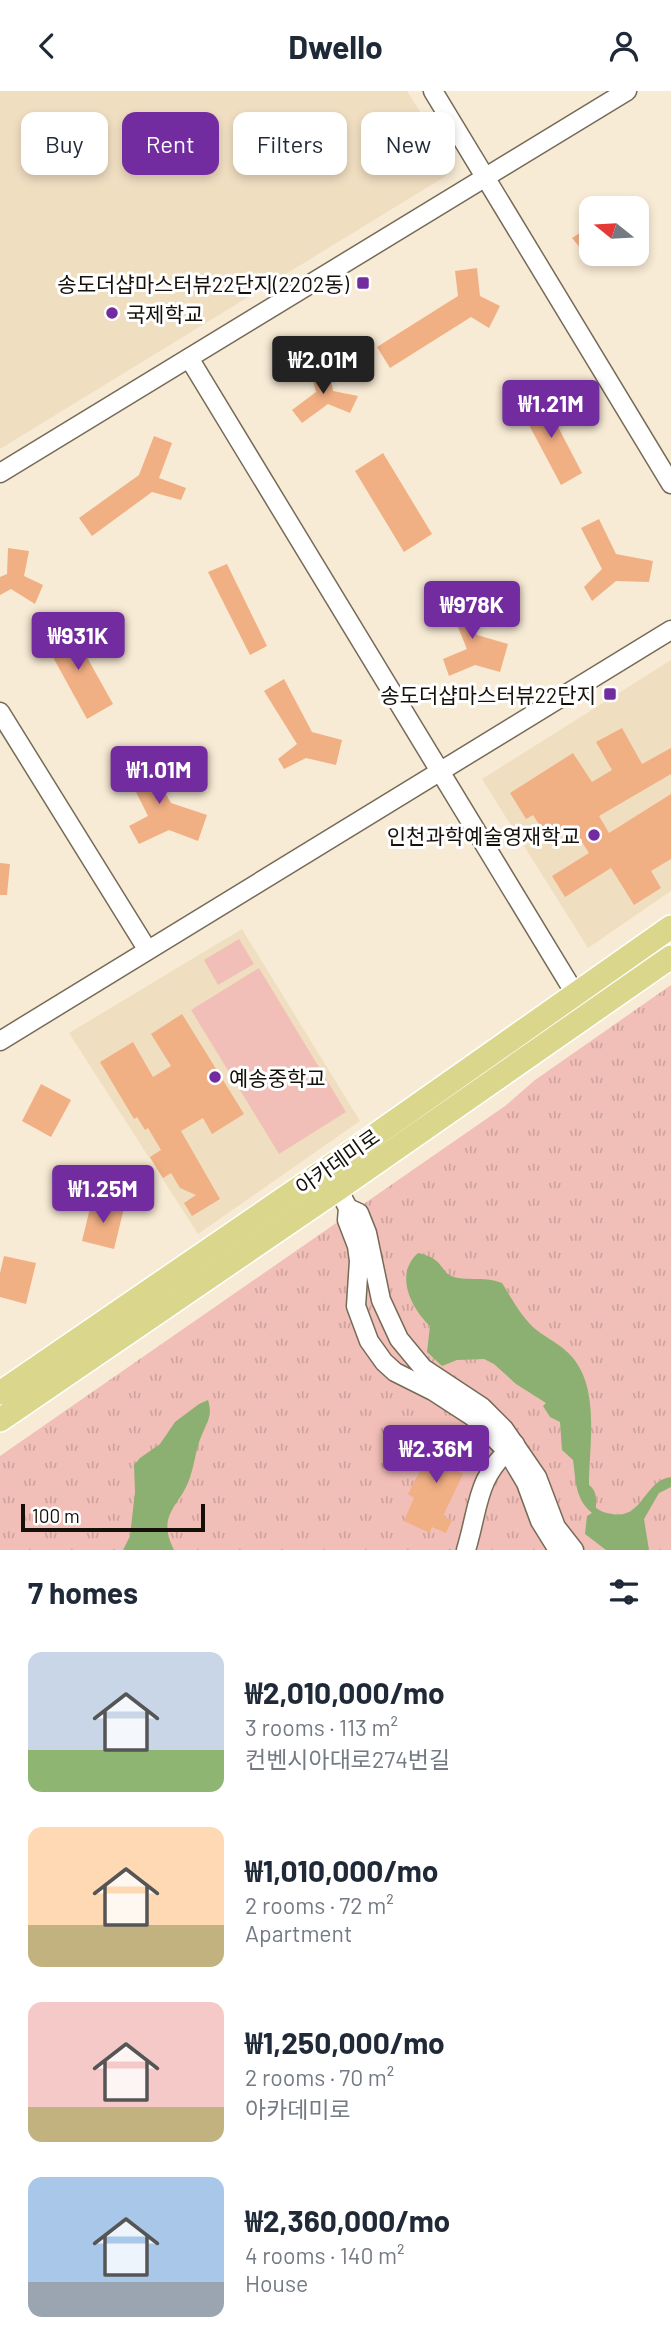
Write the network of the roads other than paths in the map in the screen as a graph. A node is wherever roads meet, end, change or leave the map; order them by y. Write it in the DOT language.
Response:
graph roads {
  1 [pos="433,91"];
  2 [pos="627,91"];
  3 [pos="486,177"];
  4 [pos="189,358"];
  5 [pos="0,473"];
  6 [pos="671,484"];
  7 [pos="671,630"];
  8 [pos="0,712"];
  9 [pos="439,770"];
  10 [pos="671,927"];
  11 [pos="147,949"];
  12 [pos="671,957"];
  13 [pos="575,993"];
  14 [pos="588,1015"];
  15 [pos="0,1041"];
  16 [pos="343,1199"];
  17 [pos="381,1300"];
  18 [pos="356,1305"];
  19 [pos="399,1339"];
  20 [pos="379,1355"];
  21 [pos="4,1399"];
  22 [pos="511,1447"];
  23 [pos="466,1550"];
  24 [pos="558,1550"];
  25 [pos="575,1550"];
  1 -- 3 [label="street"];
  2 -- 3 [label="street"];
  3 -- 4 [label="street"];
  3 -- 6 [label="street"];
  4 -- 5 [label="street"];
  4 -- 9 [label="street"];
  7 -- 9 [label="street"];
  8 -- 11 [label="street"];
  9 -- 11 [label="street"];
  9 -- 13 [label="street"];
  10 -- 13 [label="main road, 아카데미로"];
  11 -- 15 [label="street"];
  12 -- 14 [label="main road, 아카데미로"];
  13 -- 14 [label="street"];
  13 -- 21 [label="main road, 아카데미로"];
  14 -- 16 [label="main road, 아카데미로"];
  16 -- 17 [label="street"];
  16 -- 18 [label="street"];
  16 -- 21 [label="main road, 아카데미로"];
  17 -- 18 [label="street"];
  17 -- 19 [label="street"];
  18 -- 20 [label="street"];
  19 -- 20 [label="street"];
  19 -- 22 [label="street"];
  20 -- 22 [label="street"];
  22 -- 23 [label="street"];
  22 -- 24 [label="street"];
  22 -- 25 [label="street"];
}
